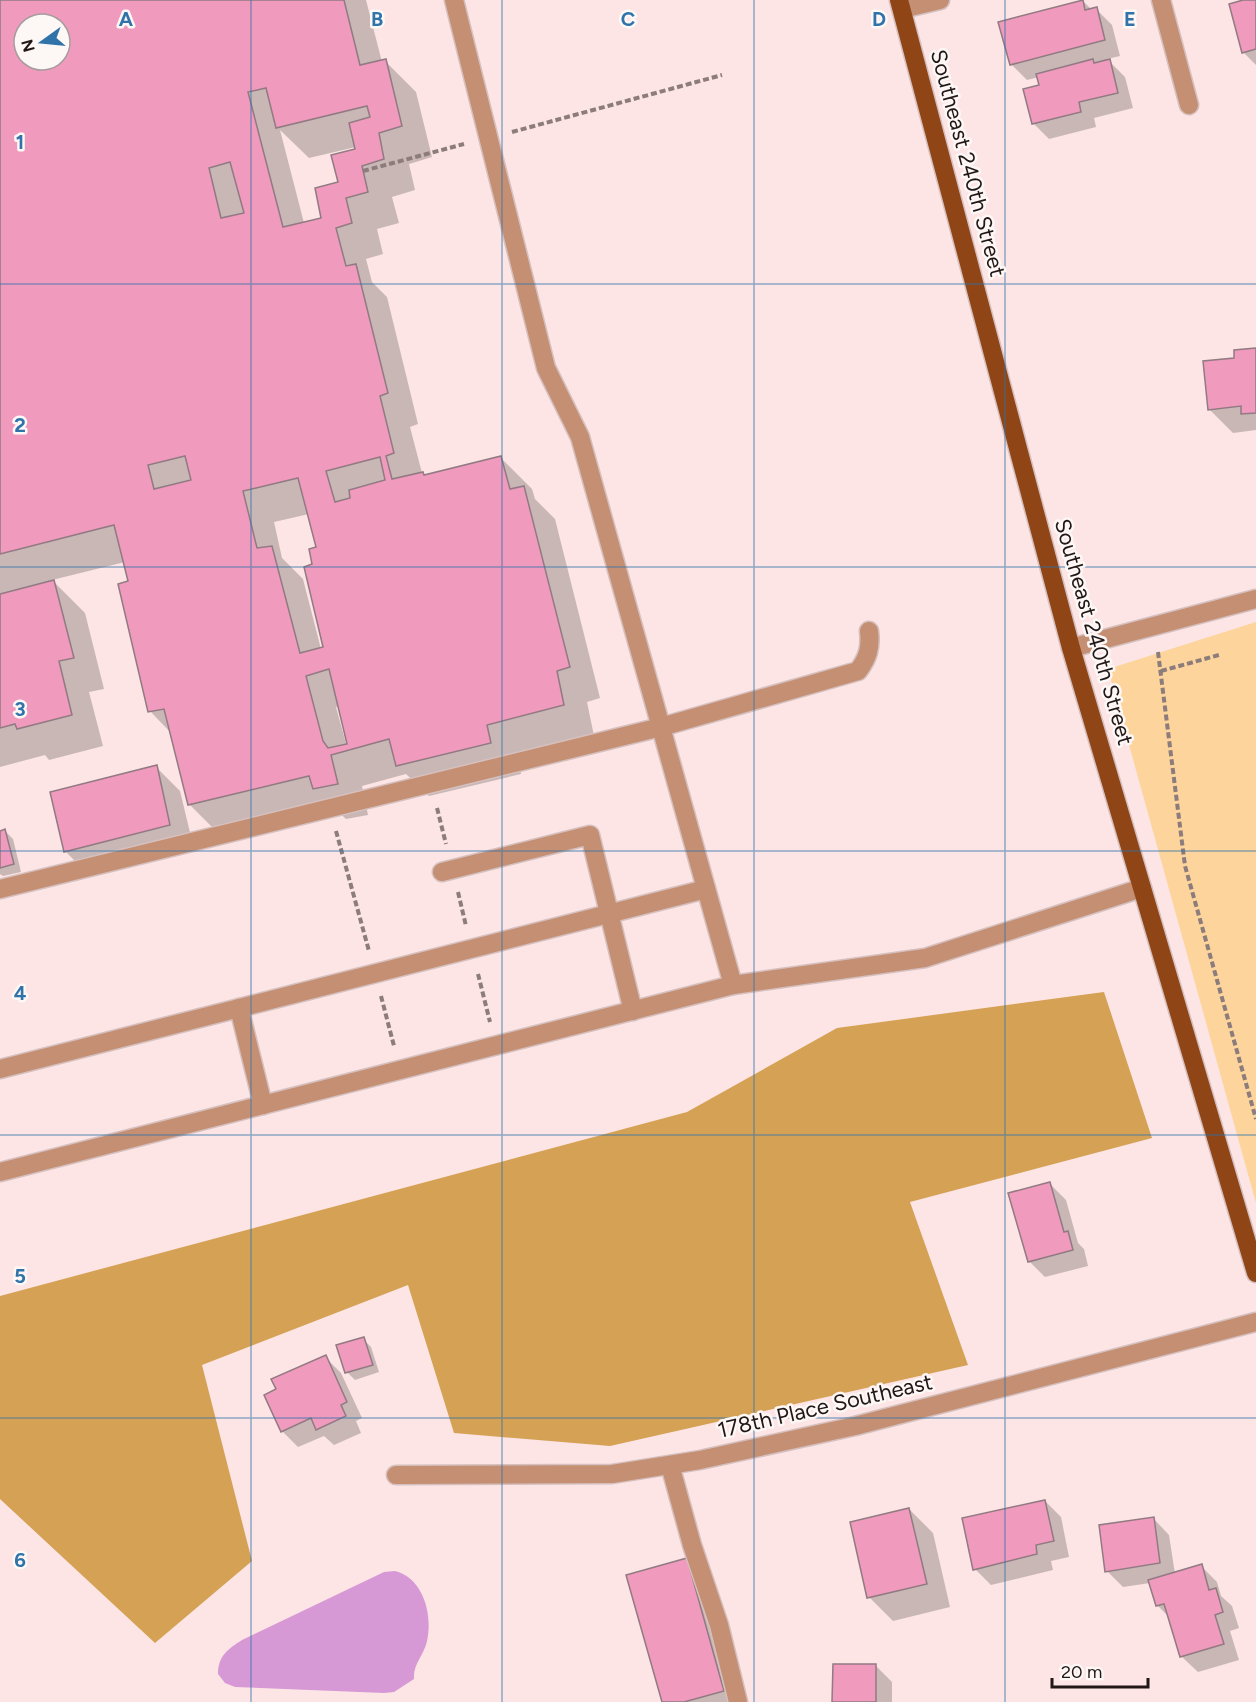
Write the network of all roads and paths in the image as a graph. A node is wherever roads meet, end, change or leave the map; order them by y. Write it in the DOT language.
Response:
graph roads {
  1 [pos="454,0"];
  2 [pos="940,0"];
  3 [pos="1161,0"];
  4 [pos="901,5"];
  5 [pos="723,75"];
  6 [pos="1189,105"];
  7 [pos="488,138"];
  8 [pos="363,171"];
  9 [pos="1256,599"];
  10 [pos="1155,626"];
  11 [pos="869,631"];
  12 [pos="1071,648"];
  13 [pos="1220,655"];
  14 [pos="1161,671"];
  15 [pos="661,727"];
  16 [pos="430,783"];
  17 [pos="330,807"];
  18 [pos="447,870"];
  19 [pos="1142,888"];
  20 [pos="0,889"];
  21 [pos="706,889"];
  22 [pos="609,913"];
  23 [pos="471,949"];
  24 [pos="375,973"];
  25 [pos="733,985"];
  26 [pos="239,1008"];
  27 [pos="633,1011"];
  28 [pos="496,1046"];
  29 [pos="0,1069"];
  30 [pos="400,1070"];
  31 [pos="263,1105"];
  32 [pos="1256,1119"];
  33 [pos="0,1172"];
  34 [pos="1256,1273"];
  35 [pos="1256,1322"];
  36 [pos="669,1465"];
  37 [pos="396,1474"];
  38 [pos="738,1702"];
  1 -- 7 [label="street"];
  2 -- 4 [label="street"];
  3 -- 6 [label="street"];
  4 -- 12 [label="main road, Southeast 240th Street"];
  5 -- 7 [label="path"];
  7 -- 8 [label="path"];
  7 -- 15 [label="street"];
  9 -- 10 [label="street"];
  10 -- 12 [label="street"];
  10 -- 14 [label="path"];
  11 -- 15 [label="street"];
  12 -- 19 [label="main road, Southeast 240th Street"];
  13 -- 14 [label="path"];
  14 -- 32 [label="path"];
  15 -- 16 [label="street"];
  15 -- 21 [label="street"];
  16 -- 17 [label="street"];
  16 -- 18 [label="path"];
  17 -- 20 [label="street"];
  17 -- 24 [label="path"];
  18 -- 22 [label="street"];
  18 -- 23 [label="path"];
  19 -- 25 [label="street"];
  19 -- 34 [label="main road, Southeast 240th Street"];
  21 -- 22 [label="street"];
  21 -- 25 [label="street"];
  22 -- 23 [label="street"];
  22 -- 27 [label="street"];
  23 -- 24 [label="street"];
  23 -- 28 [label="path"];
  24 -- 26 [label="street"];
  24 -- 30 [label="path"];
  25 -- 27 [label="street"];
  26 -- 29 [label="street"];
  26 -- 31 [label="street"];
  27 -- 28 [label="street"];
  28 -- 30 [label="street"];
  30 -- 31 [label="street"];
  31 -- 33 [label="street"];
  35 -- 36 [label="street, 178th Place Southeast"];
  36 -- 37 [label="street, 178th Place Southeast"];
  36 -- 38 [label="street"];
}
